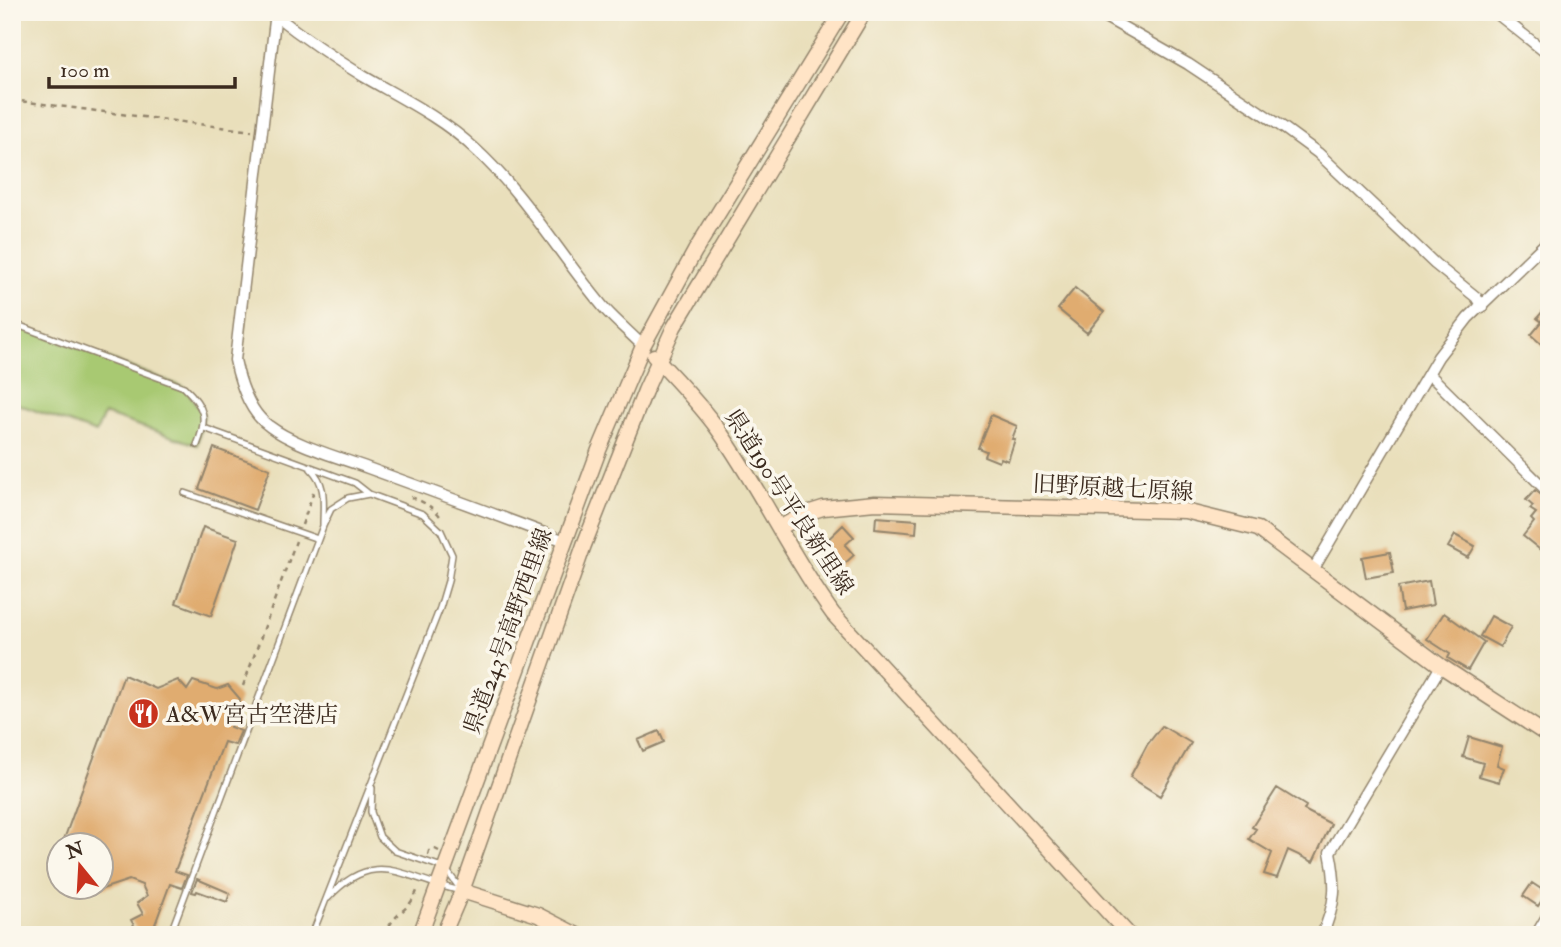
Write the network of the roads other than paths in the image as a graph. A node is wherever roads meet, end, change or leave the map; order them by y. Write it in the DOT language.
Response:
graph roads {
  1 [pos="842,12"];
  2 [pos="864,12"];
  3 [pos="1090,12"];
  4 [pos="1495,12"];
  5 [pos="275,14"];
  6 [pos="1549,55"];
  7 [pos="1549,240"];
  8 [pos="1482,307"];
  9 [pos="12,323"];
  10 [pos="643,346"];
  11 [pos="658,360"];
  12 [pos="1430,375"];
  13 [pos="204,428"];
  14 [pos="197,445"];
  15 [pos="309,466"];
  16 [pos="185,493"];
  17 [pos="1549,493"];
  18 [pos="369,494"];
  19 [pos="323,526"];
  20 [pos="779,528"];
  21 [pos="317,540"];
  22 [pos="565,541"];
  23 [pos="1313,570"];
  24 [pos="1441,666"];
  25 [pos="1549,736"];
  26 [pos="372,781"];
  27 [pos="445,868"];
  28 [pos="438,886"];
  29 [pos="461,891"];
  30 [pos="323,903"];
  31 [pos="1549,913"];
  32 [pos="170,935"];
  33 [pos="312,935"];
  34 [pos="420,935"];
  35 [pos="443,935"];
  36 [pos="578,935"];
  37 [pos="1129,935"];
  38 [pos="1322,935"];
  39 [pos="1536,935"];
  1 -- 10 [label="main road"];
  2 -- 11 [label="main road"];
  3 -- 8 [label="street"];
  4 -- 6 [label="street"];
  5 -- 10 [label="street"];
  5 -- 22 [label="street"];
  7 -- 8 [label="street"];
  8 -- 12 [label="street"];
  9 -- 13 [label="lane"];
  10 -- 11 [label="main road, 県道190号平良新里線"];
  10 -- 22 [label="main road, 県道243号高野西里線"];
  11 -- 20 [label="main road, 県道190号平良新里線"];
  11 -- 29 [label="main road, 県道243号高野西里線"];
  12 -- 17 [label="street"];
  12 -- 23 [label="street"];
  13 -- 14 [label="lane"];
  13 -- 15 [label="lane"];
  15 -- 18 [label="lane"];
  15 -- 19 [label="lane"];
  16 -- 21 [label="lane"];
  18 -- 19 [label="lane"];
  18 -- 26 [label="lane"];
  19 -- 21 [label="lane"];
  20 -- 23 [label="main road, 旧野原越七原線"];
  20 -- 37 [label="main road, 県道190号平良新里線"];
  21 -- 32 [label="lane"];
  22 -- 27 [label="main road, 県道243号高野西里線"];
  23 -- 24 [label="main road, 旧野原越七原線"];
  24 -- 25 [label="main road, 旧野原越七原線"];
  24 -- 38 [label="street"];
  26 -- 27 [label="lane"];
  26 -- 30 [label="lane"];
  27 -- 28 [label="main road, 県道243号高野西里線"];
  27 -- 29 [label="lane"];
  28 -- 29 [label="lane"];
  28 -- 30 [label="lane"];
  28 -- 34 [label="main road, 県道243号高野西里線"];
  29 -- 35 [label="main road, 県道243号高野西里線"];
  29 -- 36 [label="main road"];
  30 -- 33 [label="lane"];
  31 -- 39 [label="street"];
}
